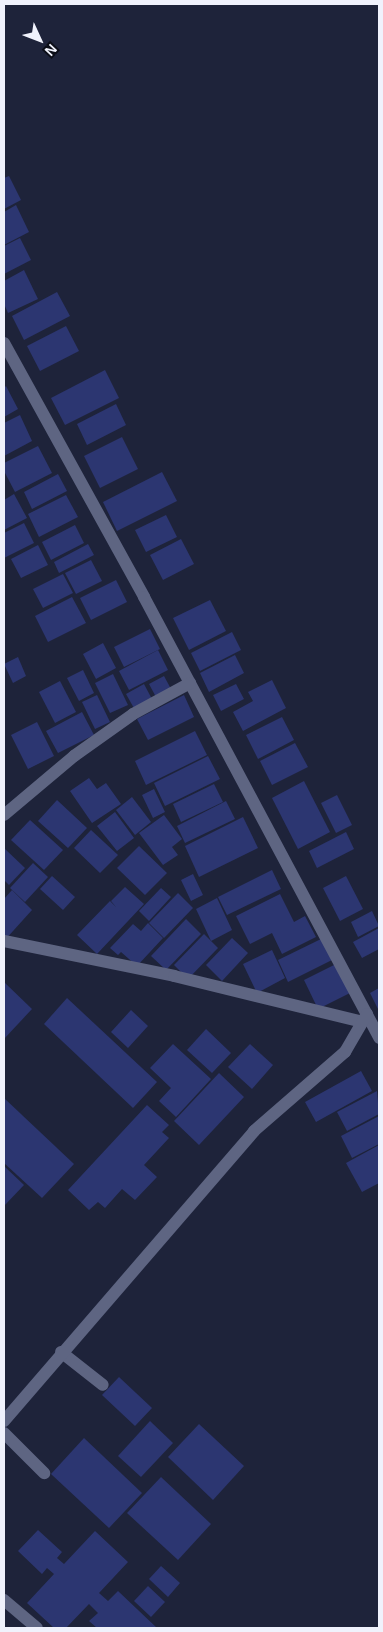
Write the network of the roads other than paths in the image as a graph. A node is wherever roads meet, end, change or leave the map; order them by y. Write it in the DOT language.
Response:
graph roads {
  1 [pos="4,343"];
  2 [pos="190,683"];
  3 [pos="4,815"];
  4 [pos="4,941"];
  5 [pos="365,1018"];
  6 [pos="379,1038"];
  7 [pos="61,1352"];
  8 [pos="103,1385"];
  9 [pos="4,1421"];
  10 [pos="4,1434"];
  11 [pos="44,1473"];
  12 [pos="4,1600"];
  13 [pos="37,1628"];
  1 -- 2 [label="street"];
  2 -- 3 [label="street"];
  2 -- 5 [label="street"];
  4 -- 5 [label="street"];
  5 -- 6 [label="street"];
  5 -- 7 [label="street"];
  7 -- 8 [label="street"];
  7 -- 9 [label="street"];
  10 -- 11 [label="street"];
  12 -- 13 [label="street"];
}
